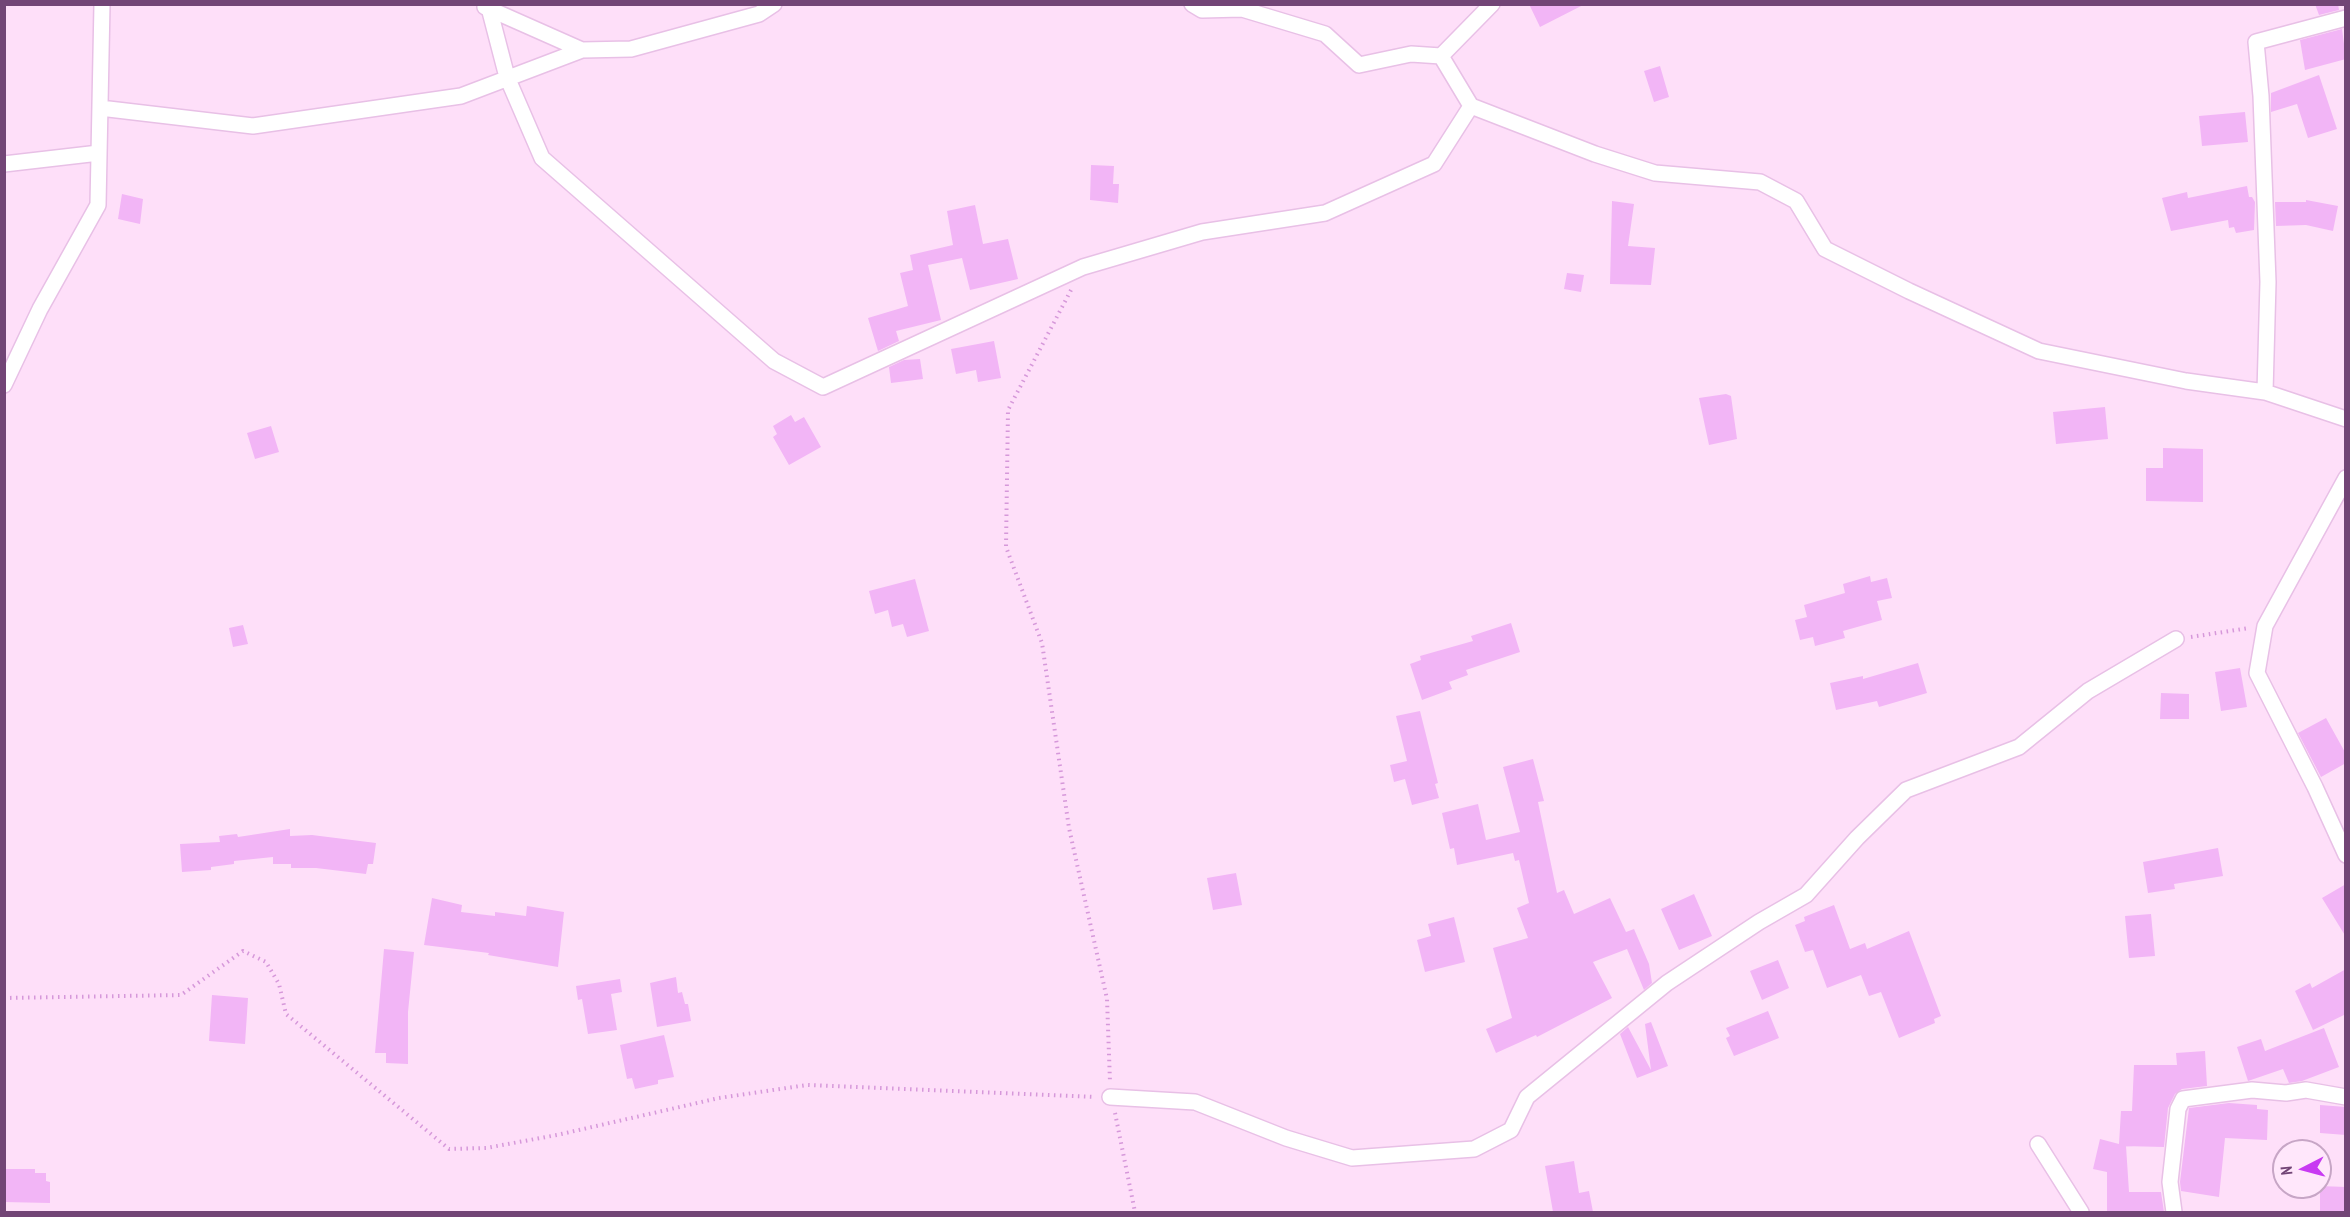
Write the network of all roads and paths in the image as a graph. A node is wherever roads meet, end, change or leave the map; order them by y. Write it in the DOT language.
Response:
graph roads {
  1 [pos="102,4"];
  2 [pos="774,4"];
  3 [pos="1192,4"];
  4 [pos="1492,4"];
  5 [pos="486,6"];
  6 [pos="2346,18"];
  7 [pos="582,50"];
  8 [pos="1441,56"];
  9 [pos="507,77"];
  10 [pos="1471,106"];
  11 [pos="100,108"];
  12 [pos="99,153"];
  13 [pos="4,164"];
  14 [pos="1083,267"];
  15 [pos="4,385"];
  16 [pos="2265,392"];
  17 [pos="2346,419"];
  18 [pos="2346,478"];
  19 [pos="2265,626"];
  20 [pos="2176,639"];
  21 [pos="2346,855"];
  22 [pos="4,998"];
  23 [pos="1110,1097"];
  24 [pos="2346,1097"];
  25 [pos="2038,1144"];
  26 [pos="1135,1212"];
  27 [pos="2081,1212"];
  28 [pos="2174,1212"];
  1 -- 11 [label="street"];
  2 -- 7 [label="street"];
  3 -- 8 [label="street"];
  4 -- 8 [label="street"];
  5 -- 7 [label="street"];
  5 -- 9 [label="street"];
  6 -- 16 [label="street"];
  7 -- 9 [label="street"];
  8 -- 10 [label="street"];
  9 -- 11 [label="street"];
  9 -- 14 [label="street"];
  10 -- 14 [label="street"];
  10 -- 16 [label="street"];
  11 -- 12 [label="street"];
  12 -- 13 [label="street"];
  12 -- 15 [label="street"];
  14 -- 23 [label="path"];
  16 -- 17 [label="street"];
  18 -- 19 [label="street"];
  19 -- 20 [label="path"];
  19 -- 21 [label="street"];
  20 -- 23 [label="street"];
  22 -- 23 [label="path"];
  23 -- 26 [label="path"];
  24 -- 28 [label="street"];
  25 -- 27 [label="street"];
}
